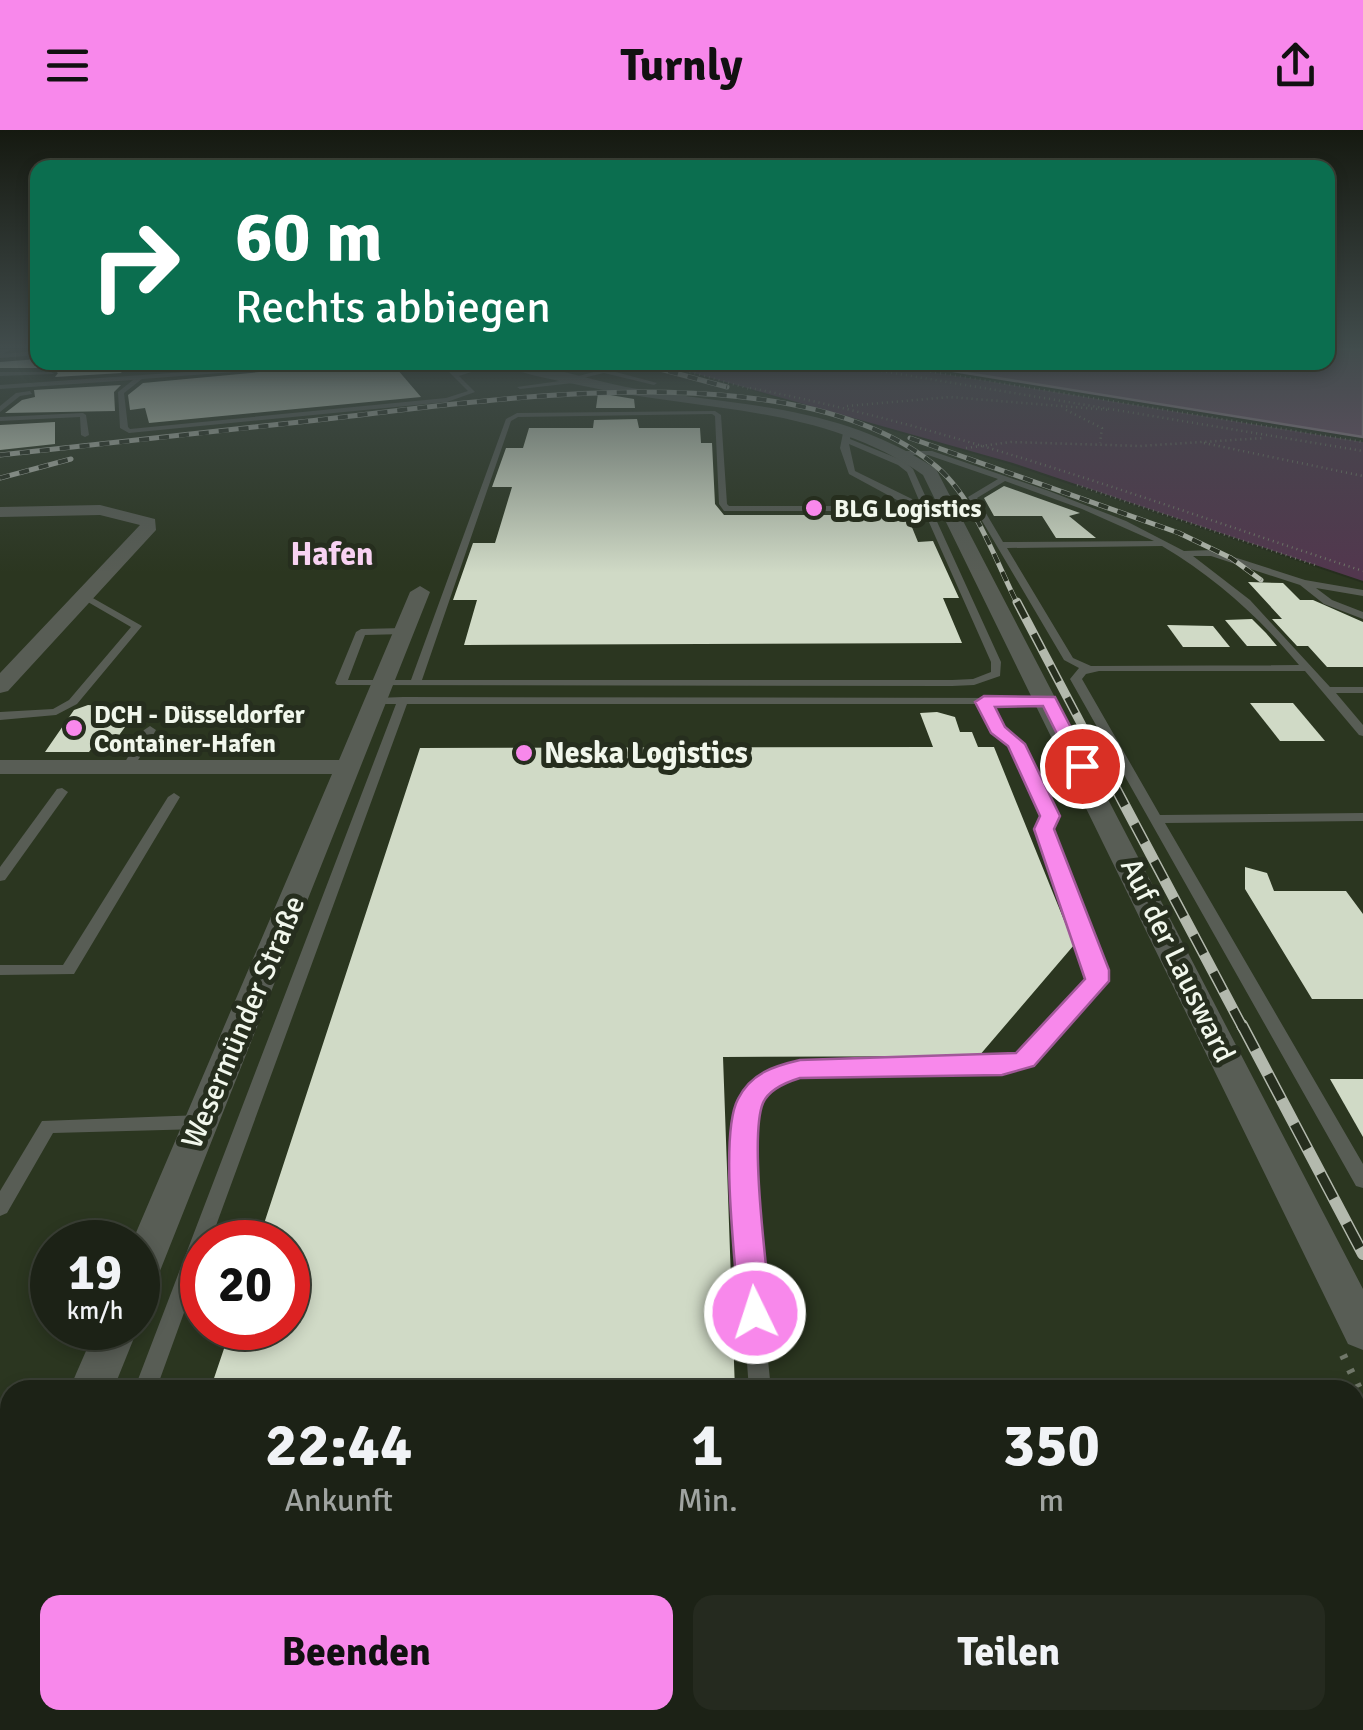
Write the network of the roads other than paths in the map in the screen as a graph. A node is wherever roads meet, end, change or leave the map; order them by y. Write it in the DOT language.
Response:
graph roads {
  1 [pos="84,424"];
  2 [pos="124,424"];
  3 [pos="204,424"];
  4 [pos="506,424"];
  5 [pos="718,424"];
  6 [pos="814,424"];
  7 [pos="85,435"];
  8 [pos="850,435"];
  9 [pos="905,453"];
  10 [pos="1003,479"];
  11 [pos="926,500"];
  12 [pos="0,512"];
  13 [pos="1164,544"];
  14 [pos="999,545"];
  15 [pos="1182,554"];
  16 [pos="1303,583"];
  17 [pos="420,592"];
  18 [pos="1363,593"];
  19 [pos="84,596"];
  20 [pos="1363,616"];
  21 [pos="404,632"];
  22 [pos="1304,668"];
  23 [pos="1089,669"];
  24 [pos="0,686"];
  25 [pos="1326,690"];
  26 [pos="1363,690"];
  27 [pos="394,692"];
  28 [pos="1049,701"];
  29 [pos="984,702"];
  30 [pos="0,716"];
  31 [pos="150,730"];
  32 [pos="1363,732"];
  33 [pos="0,766"];
  34 [pos="128,767"];
  35 [pos="348,767"];
  36 [pos="62,792"];
  37 [pos="174,797"];
  38 [pos="1363,817"];
  39 [pos="1157,819"];
  40 [pos="0,877"];
  41 [pos="0,970"];
  42 [pos="201,1122"];
  43 [pos="1363,1180"];
  44 [pos="0,1208"];
  45 [pos="160,1222"];
  46 [pos="1363,1331"];
  47 [pos="107,1350"];
  48 [pos="95,1380"];
  49 [pos="150,1380"];
  50 [pos="759,1380"];
  1 -- 7 [label="lane"];
  2 -- 3 [label="lane"];
  4 -- 27 [label="lane"];
  5 -- 11 [label="lane"];
  6 -- 8 [label="street"];
  8 -- 9 [label="street"];
  8 -- 11 [label="lane"];
  8 -- 11 [label="lane"];
  9 -- 10 [label="lane"];
  9 -- 11 [label="street"];
  10 -- 13 [label="lane"];
  10 -- 14 [label="lane"];
  11 -- 27 [label="lane"];
  11 -- 28 [label="street, Auf der Lausward"];
  12 -- 19 [label="street"];
  13 -- 14 [label="lane"];
  13 -- 15 [label="lane"];
  14 -- 23 [label="lane"];
  15 -- 16 [label="lane"];
  15 -- 22 [label="lane"];
  16 -- 18 [label="lane"];
  16 -- 20 [label="lane"];
  17 -- 21 [label="street, Wesermünder Straße"];
  19 -- 24 [label="street"];
  19 -- 30 [label="lane"];
  21 -- 27 [label="street, Wesermünder Straße"];
  21 -- 27 [label="lane"];
  22 -- 23 [label="lane"];
  22 -- 25 [label="lane"];
  23 -- 39 [label="lane"];
  25 -- 26 [label="lane"];
  25 -- 32 [label="lane"];
  27 -- 29 [label="lane"];
  27 -- 35 [label="street, Wesermünder Straße"];
  27 -- 49 [label="lane"];
  28 -- 29 [label="lane"];
  28 -- 46 [label="street, Auf der Lausward"];
  29 -- 50 [label="lane"];
  31 -- 34 [label="lane"];
  33 -- 34 [label="street"];
  34 -- 35 [label="street"];
  35 -- 42 [label="street, Wesermünder Straße"];
  36 -- 40 [label="lane"];
  37 -- 41 [label="lane"];
  38 -- 39 [label="lane"];
  39 -- 43 [label="lane"];
  42 -- 44 [label="lane"];
  42 -- 45 [label="street, Wesermünder Straße"];
  47 -- 48 [label="street"];
}
